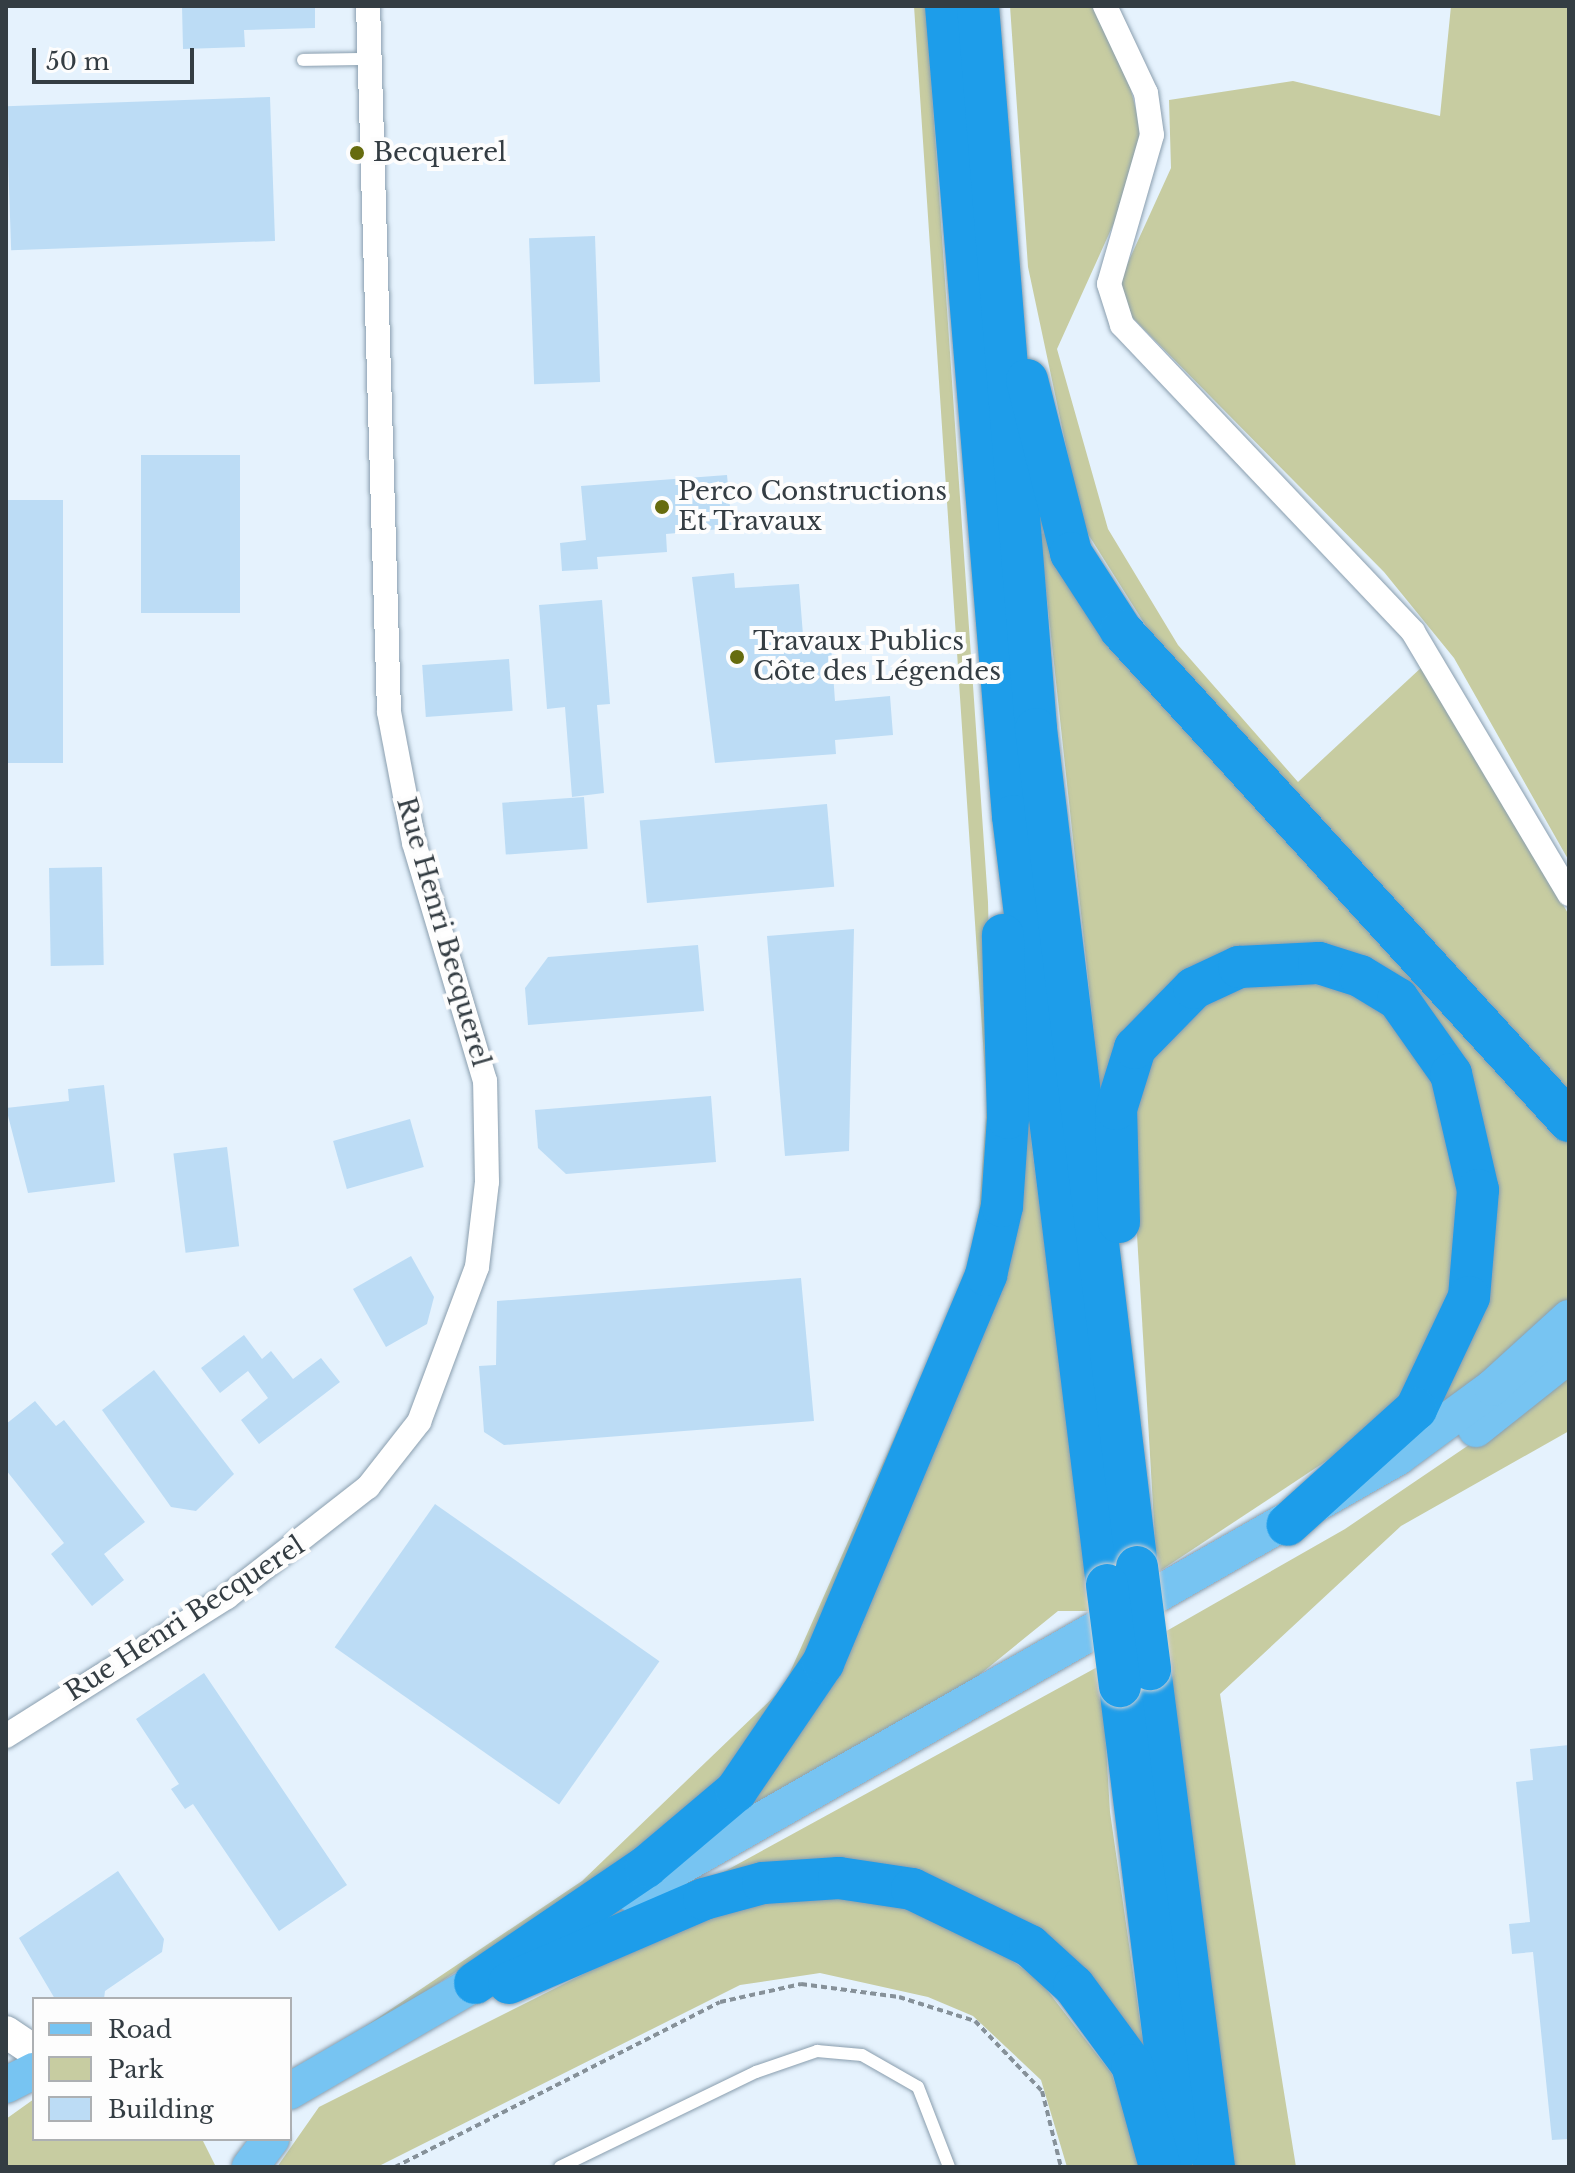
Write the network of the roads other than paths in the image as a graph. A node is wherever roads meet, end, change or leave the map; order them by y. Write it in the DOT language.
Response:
graph roads {
  1 [pos="368,6"];
  2 [pos="946,6"];
  3 [pos="979,6"];
  4 [pos="1105,6"];
  5 [pos="370,59"];
  6 [pos="303,60"];
  7 [pos="994,618"];
  8 [pos="1569,894"];
  9 [pos="1569,1121"];
  10 [pos="1569,1318"];
  11 [pos="1569,1355"];
  12 [pos="1124,1462"];
  13 [pos="1287,1525"];
  14 [pos="1122,1576"];
  15 [pos="1135,1678"];
  16 [pos="6,1736"];
  17 [pos="477,1989"];
  18 [pos="6,2032"];
  19 [pos="32,2050"];
  20 [pos="32,2072"];
  21 [pos="6,2085"];
  22 [pos="292,2090"];
  23 [pos="292,2112"];
  24 [pos="234,2141"];
  25 [pos="269,2141"];
  26 [pos="248,2167"];
  27 [pos="560,2167"];
  28 [pos="949,2167"];
  29 [pos="1160,2167"];
  30 [pos="1180,2167"];
  31 [pos="1214,2167"];
  1 -- 5 [label="street, Rue Henri Becquerel"];
  2 -- 7 [label="highway"];
  3 -- 9 [label="highway"];
  3 -- 12 [label="highway"];
  4 -- 8 [label="street"];
  5 -- 6 [label="lane"];
  5 -- 16 [label="street, Rue Henri Becquerel"];
  7 -- 14 [label="highway"];
  7 -- 17 [label="highway"];
  10 -- 13 [label="main road"];
  11 -- 17 [label="main road"];
  12 -- 13 [label="highway"];
  12 -- 14 [label="highway"];
  13 -- 17 [label="main road"];
  14 -- 15 [label="highway, bridge"];
  15 -- 30 [label="highway"];
  15 -- 31 [label="highway"];
  17 -- 22 [label="main road"];
  17 -- 23 [label="main road"];
  17 -- 29 [label="highway"];
  18 -- 19 [label="street"];
  20 -- 21 [label="main road"];
  24 -- 26 [label="main road"];
  25 -- 26 [label="main road"];
  27 -- 28 [label="lane"];
}
